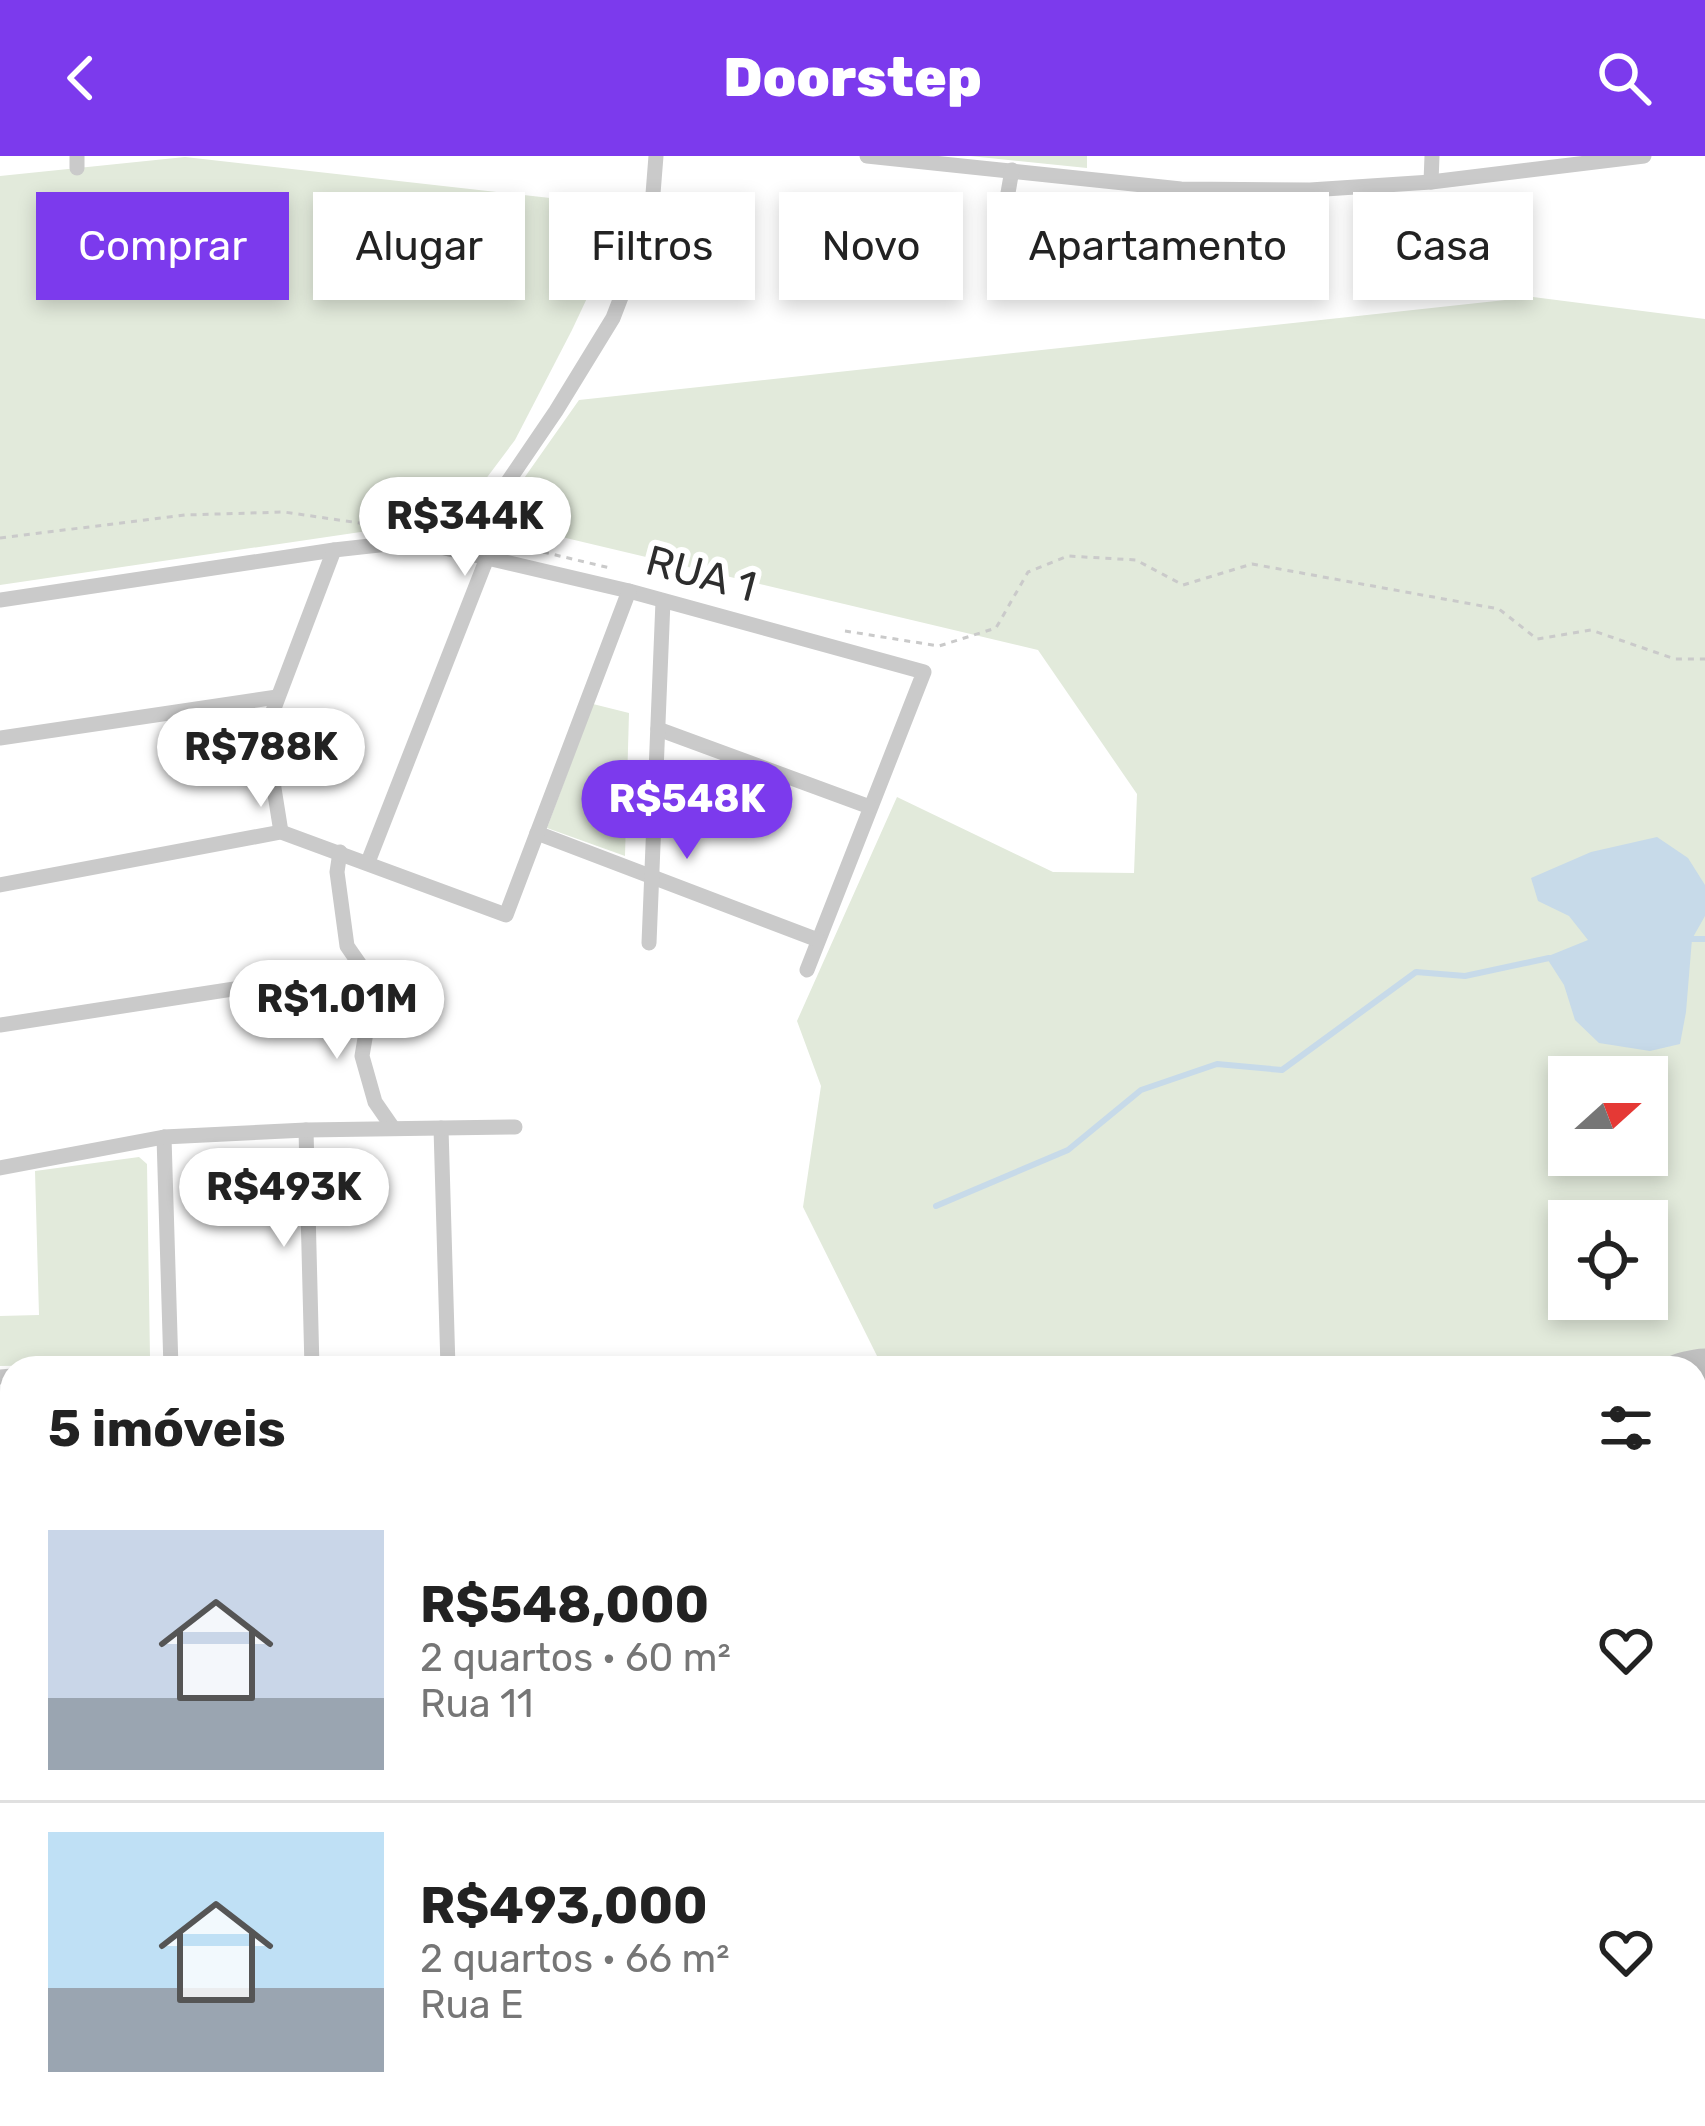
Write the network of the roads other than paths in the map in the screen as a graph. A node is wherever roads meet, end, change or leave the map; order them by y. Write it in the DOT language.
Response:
graph roads {
  1 [pos="656,156"];
  2 [pos="867,156"];
  3 [pos="1090,156"];
  4 [pos="1432,156"];
  5 [pos="1643,156"];
  6 [pos="1012,170"];
  7 [pos="1089,178"];
  8 [pos="1431,182"];
  9 [pos="1008,192"];
  10 [pos="334,550"];
  11 [pos="460,552"];
  12 [pos="487,558"];
  13 [pos="629,592"];
  14 [pos="0,600"];
  15 [pos="663,601"];
  16 [pos="278,697"];
  17 [pos="658,729"];
  18 [pos="0,738"];
  19 [pos="870,807"];
  20 [pos="281,832"];
  21 [pos="537,832"];
  22 [pos="340,852"];
  23 [pos="368,862"];
  24 [pos="652,876"];
  25 [pos="0,885"];
  26 [pos="818,940"];
  27 [pos="649,944"];
  28 [pos="363,969"];
  29 [pos="807,970"];
  30 [pos="0,1025"];
  31 [pos="515,1127"];
  32 [pos="393,1128"];
  33 [pos="441,1128"];
  34 [pos="306,1130"];
  35 [pos="164,1137"];
  36 [pos="0,1168"];
  37 [pos="172,1356"];
  38 [pos="312,1356"];
  39 [pos="448,1356"];
  1 -- 11 [label="street"];
  2 -- 6 [label="street"];
  3 -- 7 [label="street"];
  4 -- 8 [label="street"];
  5 -- 8 [label="street"];
  6 -- 7 [label="street"];
  6 -- 9 [label="street"];
  7 -- 8 [label="street"];
  10 -- 11 [label="street, RUA 1"];
  10 -- 14 [label="street, RUA 1"];
  10 -- 16 [label="street"];
  11 -- 12 [label="street, RUA 1"];
  12 -- 13 [label="street, RUA 1"];
  12 -- 23 [label="street"];
  13 -- 15 [label="street, RUA 1"];
  13 -- 21 [label="street"];
  15 -- 17 [label="street"];
  15 -- 19 [label="street, RUA 1"];
  16 -- 18 [label="street"];
  16 -- 20 [label="street"];
  17 -- 19 [label="street"];
  17 -- 24 [label="street"];
  19 -- 26 [label="street, RUA 1"];
  20 -- 22 [label="street"];
  20 -- 25 [label="street"];
  21 -- 23 [label="street"];
  21 -- 24 [label="street"];
  22 -- 23 [label="street"];
  22 -- 28 [label="street"];
  24 -- 26 [label="street"];
  24 -- 27 [label="street"];
  26 -- 29 [label="street, RUA 1"];
  28 -- 30 [label="street"];
  28 -- 32 [label="street"];
  31 -- 33 [label="street"];
  32 -- 33 [label="street"];
  32 -- 34 [label="street"];
  33 -- 39 [label="street"];
  34 -- 35 [label="street"];
  34 -- 38 [label="street"];
  35 -- 36 [label="street"];
  35 -- 37 [label="street"];
}
